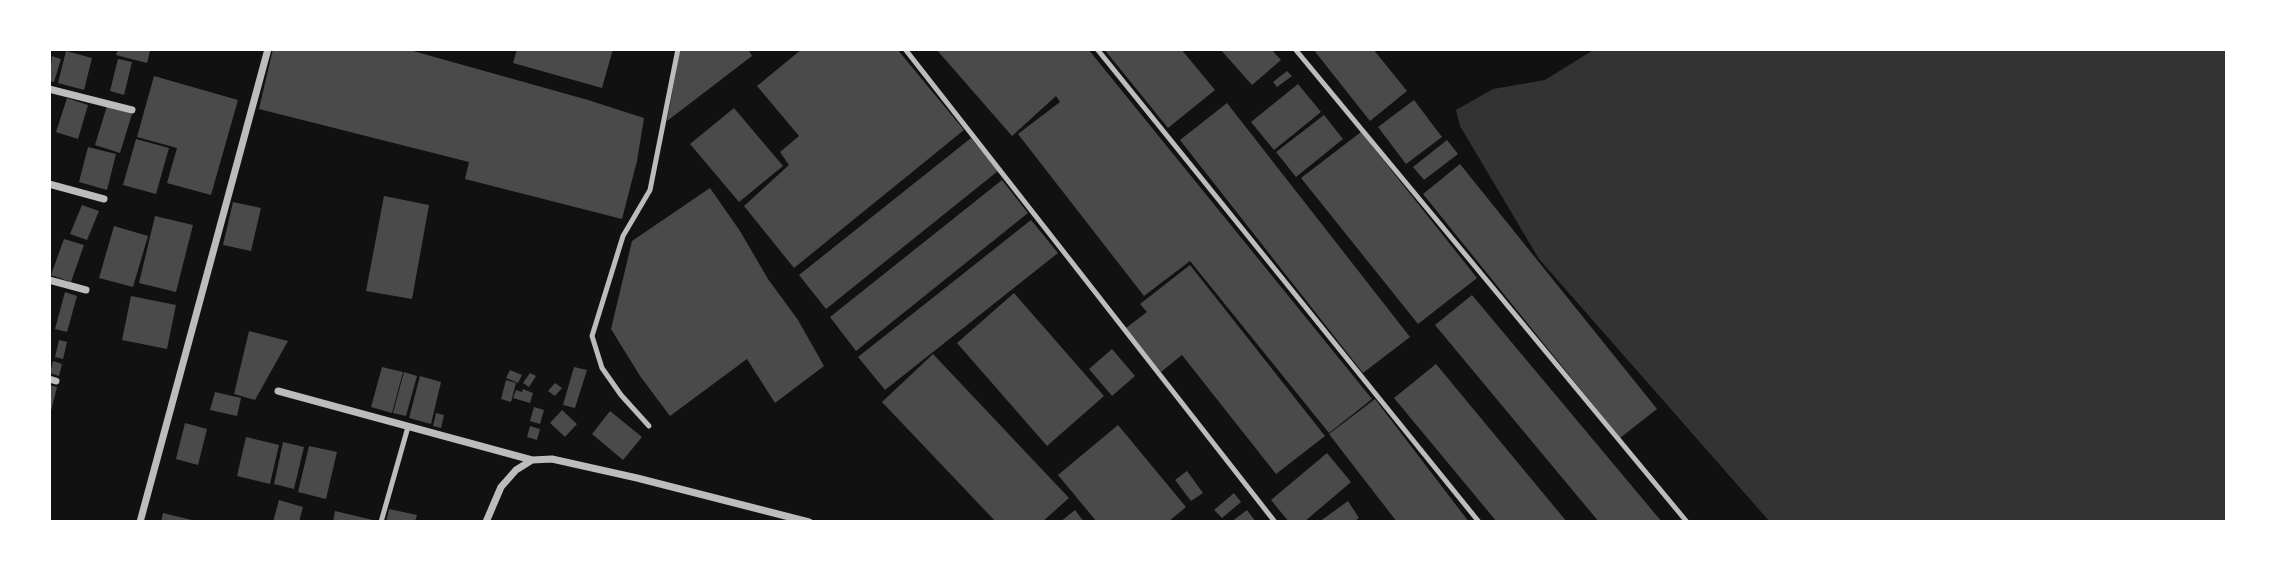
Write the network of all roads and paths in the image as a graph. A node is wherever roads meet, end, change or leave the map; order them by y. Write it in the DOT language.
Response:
graph roads {
  1 [pos="268,49"];
  2 [pos="678,49"];
  3 [pos="905,49"];
  4 [pos="1097,49"];
  5 [pos="1295,49"];
  6 [pos="49,89"];
  7 [pos="132,110"];
  8 [pos="49,184"];
  9 [pos="104,199"];
  10 [pos="49,280"];
  11 [pos="86,290"];
  12 [pos="278,391"];
  13 [pos="408,426"];
  14 [pos="649,426"];
  15 [pos="532,460"];
  16 [pos="140,522"];
  17 [pos="381,522"];
  18 [pos="486,522"];
  19 [pos="809,522"];
  20 [pos="1275,522"];
  21 [pos="1479,522"];
  22 [pos="1687,522"];
  1 -- 16 [label="street"];
  2 -- 14 [label="lane"];
  3 -- 20 [label="lane"];
  4 -- 21 [label="lane"];
  5 -- 22 [label="lane"];
  6 -- 7 [label="street"];
  8 -- 9 [label="street"];
  10 -- 11 [label="street"];
  12 -- 13 [label="street"];
  13 -- 15 [label="street"];
  13 -- 17 [label="lane"];
  15 -- 18 [label="street"];
  15 -- 19 [label="street"];
}
